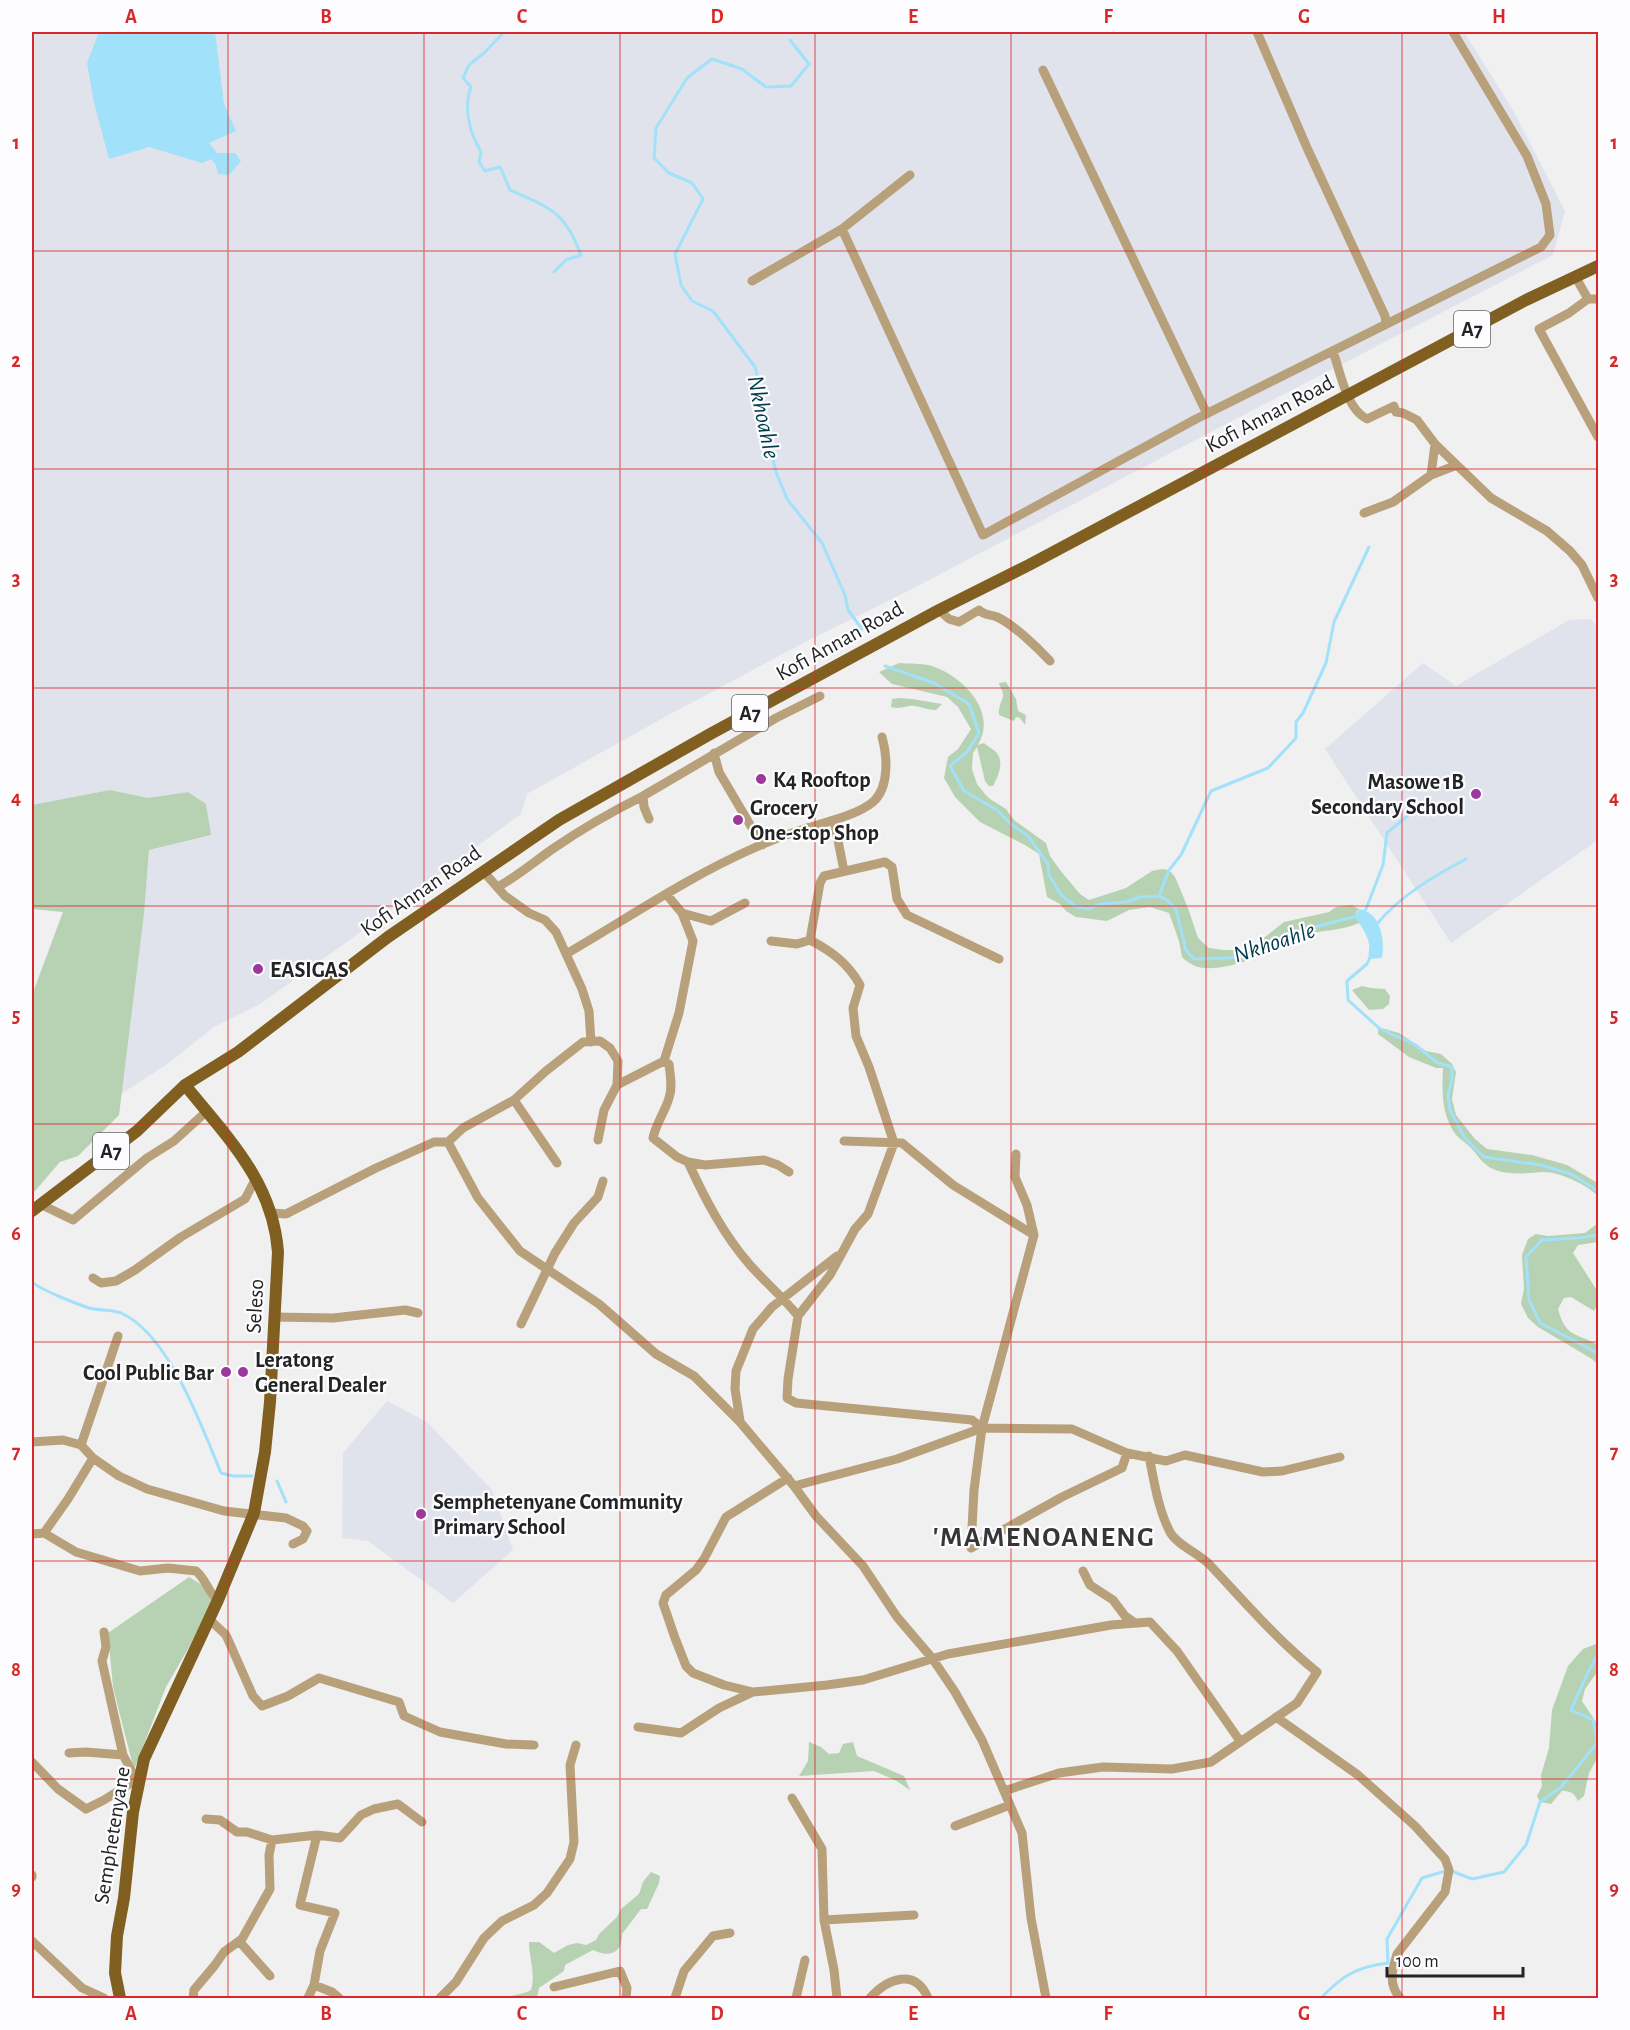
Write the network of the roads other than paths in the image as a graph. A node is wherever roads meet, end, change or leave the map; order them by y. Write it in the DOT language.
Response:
graph roads {
  1 [pos="1257,32"];
  2 [pos="1453,32"];
  3 [pos="1043,70"];
  4 [pos="910,175"];
  5 [pos="842,229"];
  6 [pos="1599,266"];
  7 [pos="1575,276"];
  8 [pos="752,281"];
  9 [pos="1599,299"];
  10 [pos="1588,300"];
  11 [pos="1386,324"];
  12 [pos="1333,351"];
  13 [pos="1348,394"];
  14 [pos="1207,414"];
  15 [pos="1599,437"];
  16 [pos="1435,444"];
  17 [pos="1458,465"];
  18 [pos="1431,475"];
  19 [pos="1364,513"];
  20 [pos="1599,598"];
  21 [pos="939,610"];
  22 [pos="1050,661"];
  23 [pos="820,696"];
  24 [pos="770,702"];
  25 [pos="776,718"];
  26 [pos="882,737"];
  27 [pos="714,753"];
  28 [pos="643,796"];
  29 [pos="649,819"];
  30 [pos="834,820"];
  31 [pos="762,845"];
  32 [pos="483,871"];
  33 [pos="844,871"];
  34 [pos="498,887"];
  35 [pos="667,895"];
  36 [pos="745,903"];
  37 [pos="682,913"];
  38 [pos="810,940"];
  39 [pos="771,941"];
  40 [pos="566,954"];
  41 [pos="999,959"];
  42 [pos="591,1042"];
  43 [pos="664,1061"];
  44 [pos="185,1085"];
  45 [pos="617,1085"];
  46 [pos="514,1100"];
  47 [pos="207,1111"];
  48 [pos="597,1140"];
  49 [pos="844,1141"];
  50 [pos="448,1142"];
  51 [pos="894,1143"];
  52 [pos="1016,1154"];
  53 [pos="688,1162"];
  54 [pos="557,1163"];
  55 [pos="789,1172"];
  56 [pos="256,1178"];
  57 [pos="603,1181"];
  58 [pos="36,1208"];
  59 [pos="272,1214"];
  60 [pos="1034,1235"];
  61 [pos="845,1248"];
  62 [pos="546,1270"];
  63 [pos="93,1278"];
  64 [pos="784,1298"];
  65 [pos="418,1313"];
  66 [pos="798,1316"];
  67 [pos="274,1317"];
  68 [pos="521,1324"];
  69 [pos="118,1336"];
  70 [pos="740,1422"];
  71 [pos="982,1428"];
  72 [pos="32,1442"];
  73 [pos="81,1445"];
  74 [pos="1127,1453"];
  75 [pos="1149,1456"];
  76 [pos="1340,1457"];
  77 [pos="93,1458"];
  78 [pos="791,1482"];
  79 [pos="254,1513"];
  80 [pos="44,1533"];
  81 [pos="32,1534"];
  82 [pos="292,1544"];
  83 [pos="1083,1571"];
  84 [pos="218,1600"];
  85 [pos="209,1619"];
  86 [pos="1135,1623"];
  87 [pos="104,1632"];
  88 [pos="932,1658"];
  89 [pos="753,1692"];
  90 [pos="1276,1717"];
  91 [pos="638,1726"];
  92 [pos="1240,1741"];
  93 [pos="534,1745"];
  94 [pos="576,1745"];
  95 [pos="69,1753"];
  96 [pos="123,1755"];
  97 [pos="32,1762"];
  98 [pos="137,1782"];
  99 [pos="1004,1791"];
  100 [pos="792,1798"];
  101 [pos="1010,1805"];
  102 [pos="206,1819"];
  103 [pos="422,1822"];
  104 [pos="955,1826"];
  105 [pos="317,1835"];
  106 [pos="272,1840"];
  107 [pos="914,1915"];
  108 [pos="824,1920"];
  109 [pos="730,1933"];
  110 [pos="32,1941"];
  111 [pos="239,1941"];
  112 [pos="805,1960"];
  113 [pos="270,1976"];
  114 [pos="314,1985"];
  115 [pos="554,1987"];
  116 [pos="104,1998"];
  117 [pos="120,1998"];
  118 [pos="193,1998"];
  119 [pos="308,1998"];
  120 [pos="339,1998"];
  121 [pos="440,1998"];
  122 [pos="626,1998"];
  123 [pos="675,1998"];
  124 [pos="796,1998"];
  125 [pos="837,1998"];
  126 [pos="870,1998"];
  127 [pos="928,1998"];
  128 [pos="1046,1998"];
  129 [pos="1400,1998"];
  1 -- 11 [label="street"];
  2 -- 11 [label="street"];
  3 -- 14 [label="street"];
  4 -- 5 [label="street"];
  5 -- 8 [label="street"];
  5 -- 14 [label="street"];
  6 -- 7 [label="main road, Kofi Annan Road / A7"];
  7 -- 10 [label="street"];
  7 -- 13 [label="main road, Kofi Annan Road / A7"];
  9 -- 10 [label="street"];
  10 -- 15 [label="street"];
  11 -- 12 [label="street"];
  12 -- 13 [label="street"];
  12 -- 14 [label="street"];
  13 -- 16 [label="street"];
  13 -- 21 [label="main road, Kofi Annan Road / A7"];
  16 -- 17 [label="street"];
  16 -- 18 [label="street"];
  17 -- 18 [label="street"];
  17 -- 20 [label="street"];
  18 -- 19 [label="street"];
  21 -- 22 [label="street"];
  21 -- 24 [label="main road, Kofi Annan Road / A7"];
  23 -- 25 [label="street"];
  24 -- 25 [label="street"];
  24 -- 32 [label="main road, Kofi Annan Road / A7"];
  25 -- 27 [label="street"];
  26 -- 30 [label="street"];
  27 -- 28 [label="street"];
  27 -- 31 [label="street"];
  28 -- 29 [label="street"];
  28 -- 34 [label="street"];
  30 -- 31 [label="street"];
  30 -- 33 [label="street"];
  31 -- 35 [label="street"];
  32 -- 34 [label="street"];
  32 -- 44 [label="main road, Kofi Annan Road / A7"];
  33 -- 38 [label="street"];
  33 -- 41 [label="street"];
  34 -- 40 [label="street"];
  35 -- 37 [label="street"];
  35 -- 40 [label="street"];
  36 -- 37 [label="street"];
  37 -- 43 [label="street"];
  38 -- 39 [label="street"];
  38 -- 51 [label="street"];
  40 -- 42 [label="street"];
  42 -- 45 [label="street"];
  42 -- 46 [label="street"];
  43 -- 45 [label="street"];
  43 -- 53 [label="street"];
  44 -- 47 [label="main road, Seleso"];
  44 -- 58 [label="main road, Kofi Annan Road / A7"];
  45 -- 48 [label="street"];
  46 -- 50 [label="street"];
  46 -- 54 [label="street"];
  47 -- 56 [label="main road, Seleso"];
  47 -- 58 [label="street"];
  49 -- 51 [label="street"];
  50 -- 59 [label="street"];
  50 -- 62 [label="street"];
  51 -- 60 [label="street"];
  51 -- 61 [label="street"];
  52 -- 60 [label="street"];
  53 -- 55 [label="street"];
  53 -- 64 [label="street"];
  56 -- 59 [label="main road, Seleso"];
  56 -- 63 [label="street"];
  57 -- 62 [label="street"];
  59 -- 67 [label="main road, Seleso"];
  60 -- 71 [label="street"];
  61 -- 64 [label="street"];
  61 -- 66 [label="street"];
  62 -- 68 [label="street"];
  62 -- 70 [label="street"];
  64 -- 66 [label="street"];
  64 -- 70 [label="street"];
  65 -- 67 [label="street"];
  66 -- 71 [label="street"];
  67 -- 79 [label="main road, Seleso"];
  69 -- 73 [label="street"];
  70 -- 78 [label="street"];
  71 -- 74 [label="street"];
  71 -- 74 [label="street"];
  71 -- 78 [label="street"];
  72 -- 73 [label="street"];
  73 -- 77 [label="street"];
  74 -- 75 [label="street"];
  75 -- 76 [label="street"];
  75 -- 90 [label="street"];
  77 -- 79 [label="street"];
  77 -- 80 [label="street"];
  78 -- 88 [label="street"];
  78 -- 89 [label="street"];
  79 -- 82 [label="street"];
  79 -- 84 [label="main road, Seleso"];
  80 -- 81 [label="street"];
  80 -- 84 [label="street"];
  83 -- 86 [label="street"];
  84 -- 85 [label="main road, Seleso"];
  85 -- 93 [label="street"];
  85 -- 98 [label="main road, Semphetenyane"];
  86 -- 88 [label="street"];
  86 -- 92 [label="street"];
  87 -- 96 [label="street"];
  88 -- 89 [label="street"];
  88 -- 99 [label="street"];
  89 -- 91 [label="street"];
  90 -- 92 [label="street"];
  90 -- 129 [label="street"];
  92 -- 99 [label="street"];
  94 -- 121 [label="street"];
  95 -- 96 [label="street"];
  96 -- 98 [label="street"];
  97 -- 98 [label="street"];
  98 -- 117 [label="main road, Semphetenyane"];
  99 -- 101 [label="street"];
  100 -- 108 [label="street"];
  101 -- 104 [label="street"];
  101 -- 128 [label="street"];
  102 -- 106 [label="street"];
  103 -- 105 [label="street"];
  105 -- 106 [label="street"];
  105 -- 114 [label="street"];
  106 -- 111 [label="street"];
  107 -- 108 [label="street"];
  108 -- 125 [label="street"];
  109 -- 123 [label="street"];
  110 -- 116 [label="street"];
  111 -- 113 [label="street"];
  111 -- 118 [label="street"];
  112 -- 124 [label="street"];
  114 -- 119 [label="street"];
  114 -- 120 [label="street"];
  115 -- 122 [label="street"];
  126 -- 127 [label="street"];
}
